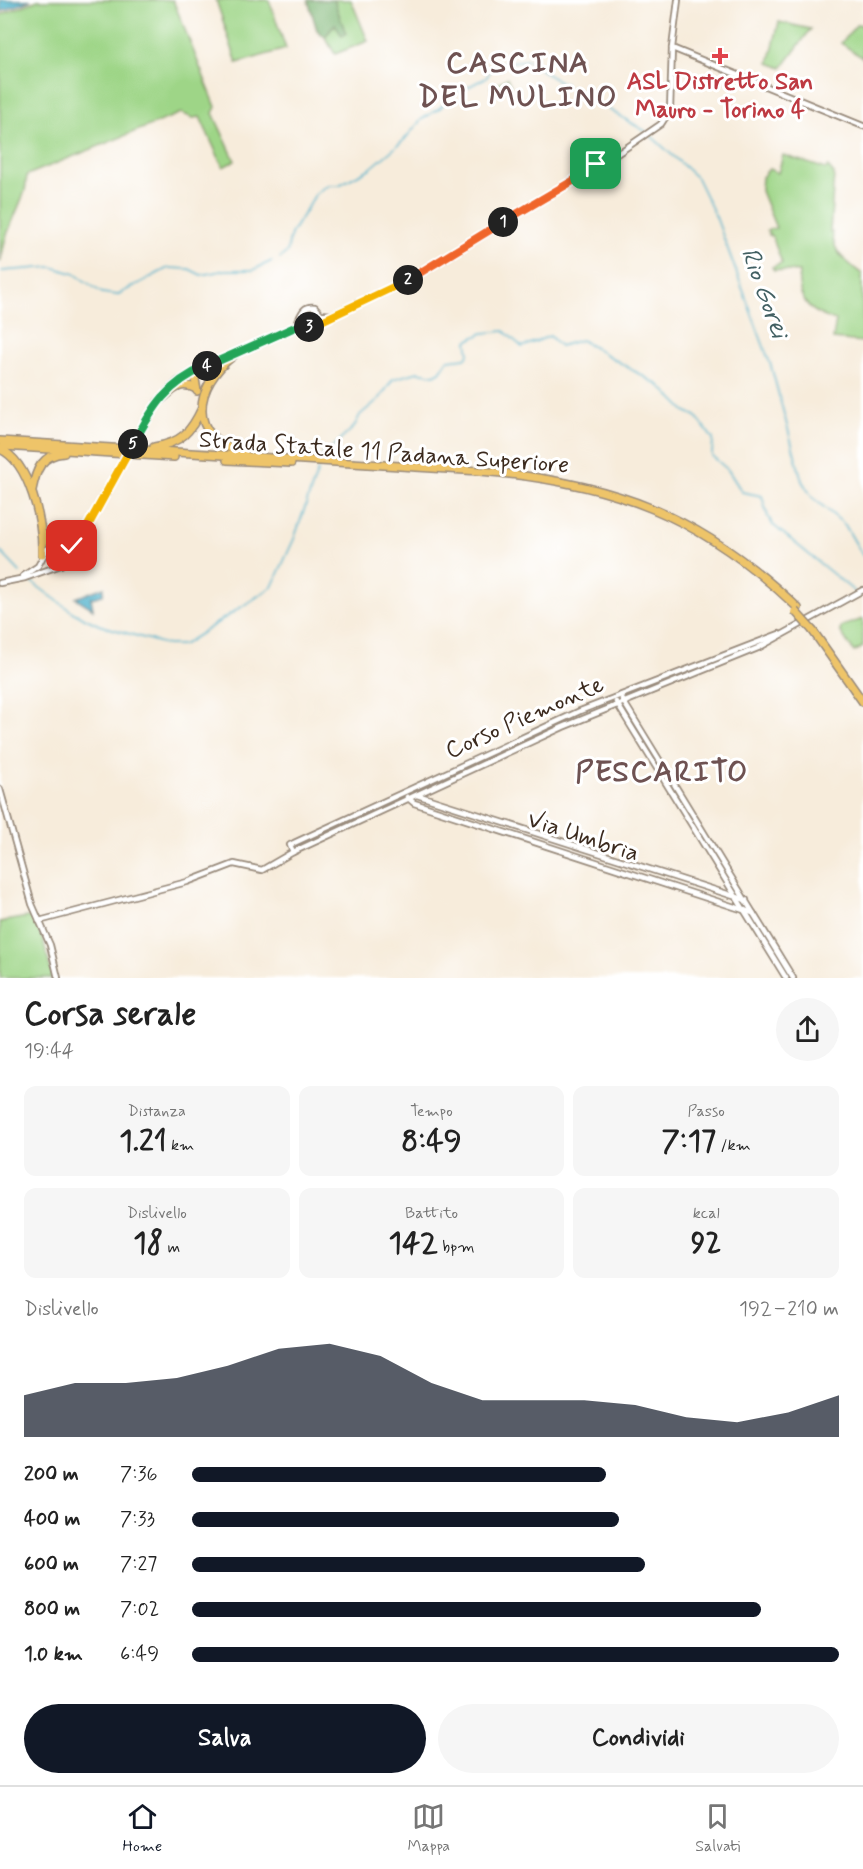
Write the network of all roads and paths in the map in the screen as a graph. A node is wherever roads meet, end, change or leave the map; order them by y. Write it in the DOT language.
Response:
graph roads {
  1 [pos="678,0"];
  2 [pos="672,48"];
  3 [pos="863,126"];
  4 [pos="608,156"];
  5 [pos="594,163"];
  6 [pos="321,314"];
  7 [pos="332,315"];
  8 [pos="301,318"];
  9 [pos="321,320"];
  10 [pos="306,326"];
  11 [pos="295,327"];
  12 [pos="234,355"];
  13 [pos="198,370"];
  14 [pos="196,389"];
  15 [pos="158,402"];
  16 [pos="202,405"];
  17 [pos="0,441"];
  18 [pos="0,447"];
  19 [pos="140,449"];
  20 [pos="96,452"];
  21 [pos="261,457"];
  22 [pos="31,493"];
  23 [pos="40,529"];
  24 [pos="84,533"];
  25 [pos="56,549"];
  26 [pos="42,557"];
  27 [pos="62,562"];
  28 [pos="49,568"];
  29 [pos="18,579"];
  30 [pos="0,584"];
  31 [pos="859,592"];
  32 [pos="797,610"];
  33 [pos="815,630"];
  34 [pos="780,634"];
  35 [pos="677,672"];
  36 [pos="680,679"];
  37 [pos="619,695"];
  38 [pos="863,695"];
  39 [pos="613,697"];
  40 [pos="863,702"];
  41 [pos="620,703"];
  42 [pos="550,725"];
  43 [pos="554,731"];
  44 [pos="527,735"];
  45 [pos="531,742"];
  46 [pos="0,789"];
  47 [pos="410,790"];
  48 [pos="404,793"];
  49 [pos="417,795"];
  50 [pos="409,799"];
  51 [pos="327,828"];
  52 [pos="330,835"];
  53 [pos="293,852"];
  54 [pos="720,865"];
  55 [pos="737,898"];
  56 [pos="746,900"];
  57 [pos="744,910"];
  58 [pos="753,912"];
  59 [pos="39,921"];
  60 [pos="779,960"];
  61 [pos="58,978"];
  62 [pos="786,978"];
  63 [pos="794,978"];
  1 -- 2 [label="street"];
  2 -- 3 [label="street"];
  2 -- 4 [label="street"];
  4 -- 5 [label="street"];
  4 -- 5 [label="street"];
  5 -- 7 [label="street"];
  6 -- 7 [label="street"];
  6 -- 8 [label="street"];
  6 -- 9 [label="street"];
  7 -- 9 [label="street"];
  8 -- 10 [label="street"];
  8 -- 11 [label="street"];
  9 -- 10 [label="street"];
  10 -- 11 [label="street"];
  11 -- 12 [label="street"];
  12 -- 13 [label="street"];
  12 -- 16 [label="highway"];
  13 -- 14 [label="highway"];
  13 -- 15 [label="street"];
  14 -- 15 [label="highway"];
  14 -- 16 [label="highway"];
  15 -- 24 [label="street, bridge"];
  16 -- 19 [label="highway"];
  16 -- 21 [label="highway"];
  17 -- 19 [label="highway, Strada Statale 11 Padana Superiore"];
  18 -- 20 [label="highway, Strada Statale 11 Padana Superiore"];
  18 -- 22 [label="highway"];
  19 -- 21 [label="highway, Strada Statale 11 Padana Superiore"];
  20 -- 22 [label="highway"];
  20 -- 32 [label="highway, Strada Statale 11 Padana Superiore"];
  21 -- 32 [label="highway, Strada Statale 11 Padana Superiore"];
  22 -- 23 [label="highway"];
  23 -- 25 [label="highway"];
  23 -- 26 [label="highway"];
  24 -- 25 [label="street"];
  24 -- 27 [label="street"];
  25 -- 26 [label="street"];
  25 -- 27 [label="street"];
  26 -- 28 [label="street"];
  26 -- 29 [label="street"];
  27 -- 28 [label="street"];
  28 -- 29 [label="street"];
  29 -- 30 [label="street"];
  31 -- 34 [label="street, Corso Piemonte"];
  32 -- 33 [label="highway, Strada Statale 11 Padana Superiore, bridge"];
  33 -- 38 [label="highway, Strada Statale 11 Padana Superiore"];
  33 -- 40 [label="highway, Strada Statale 11 Padana Superiore"];
  34 -- 35 [label="street, Corso Piemonte"];
  34 -- 36 [label="street, Corso Piemonte"];
  35 -- 36 [label="street"];
  35 -- 37 [label="street, Corso Piemonte"];
  36 -- 41 [label="street, Corso Piemonte"];
  37 -- 39 [label="street, Corso Piemonte"];
  37 -- 41 [label="street"];
  39 -- 41 [label="street"];
  39 -- 42 [label="street, Corso Piemonte"];
  41 -- 43 [label="street, Corso Piemonte"];
  41 -- 54 [label="street"];
  42 -- 43 [label="street"];
  42 -- 44 [label="street, Corso Piemonte"];
  43 -- 45 [label="street, Corso Piemonte"];
  44 -- 45 [label="street"];
  44 -- 47 [label="street, Corso Piemonte"];
  45 -- 49 [label="street, Corso Piemonte"];
  46 -- 59 [label="street"];
  47 -- 48 [label="street, Corso Piemonte"];
  47 -- 49 [label="street, Via Umbria"];
  48 -- 50 [label="street"];
  48 -- 51 [label="street, Corso Piemonte"];
  49 -- 50 [label="street, Corso Piemonte"];
  49 -- 55 [label="street, Via Umbria"];
  50 -- 52 [label="street, Corso Piemonte"];
  50 -- 57 [label="street, Via Umbria"];
  51 -- 52 [label="street"];
  51 -- 53 [label="street, Corso Piemonte"];
  52 -- 53 [label="street, Corso Piemonte"];
  53 -- 59 [label="street, Corso Piemonte"];
  54 -- 55 [label="street"];
  54 -- 56 [label="street"];
  55 -- 56 [label="street, Via Umbria"];
  55 -- 57 [label="street"];
  56 -- 58 [label="street"];
  57 -- 58 [label="street, Via Umbria"];
  57 -- 60 [label="street"];
  58 -- 60 [label="street"];
  59 -- 61 [label="street"];
  60 -- 62 [label="street"];
  60 -- 63 [label="street"];
}
